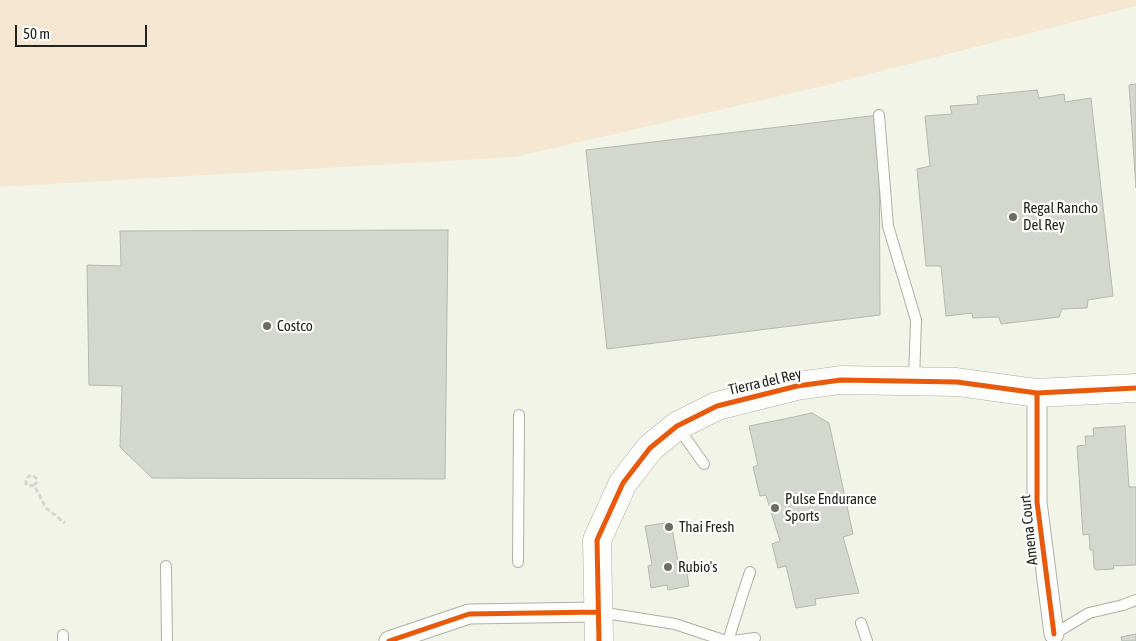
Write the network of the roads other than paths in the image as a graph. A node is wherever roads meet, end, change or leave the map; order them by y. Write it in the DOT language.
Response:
graph roads {
  1 [pos="879,115"];
  2 [pos="914,381"];
  3 [pos="1136,388"];
  4 [pos="1037,393"];
  5 [pos="519,415"];
  6 [pos="677,426"];
  7 [pos="704,464"];
  8 [pos="518,562"];
  9 [pos="166,566"];
  10 [pos="750,572"];
  11 [pos="1136,600"];
  12 [pos="598,612"];
  13 [pos="861,623"];
  14 [pos="1054,634"];
  15 [pos="422,635"];
  16 [pos="756,638"];
  17 [pos="167,641"];
  18 [pos="389,641"];
  19 [pos="599,641"];
  20 [pos="727,641"];
  21 [pos="732,641"];
  22 [pos="867,641"];
  1 -- 2 [label="lane"];
  2 -- 4 [label="street, Tierra del Rey"];
  2 -- 6 [label="street, Tierra del Rey"];
  3 -- 4 [label="street, Tierra del Rey"];
  4 -- 14 [label="street, Amena Court"];
  5 -- 8 [label="lane"];
  6 -- 7 [label="lane"];
  6 -- 12 [label="street, Tierra del Rey"];
  9 -- 17 [label="lane"];
  10 -- 20 [label="lane"];
  11 -- 14 [label="lane"];
  12 -- 15 [label="street"];
  12 -- 19 [label="street, Tierra del Rey"];
  12 -- 20 [label="lane"];
  13 -- 22 [label="lane"];
  15 -- 18 [label="street"];
  16 -- 21 [label="lane"];
}
